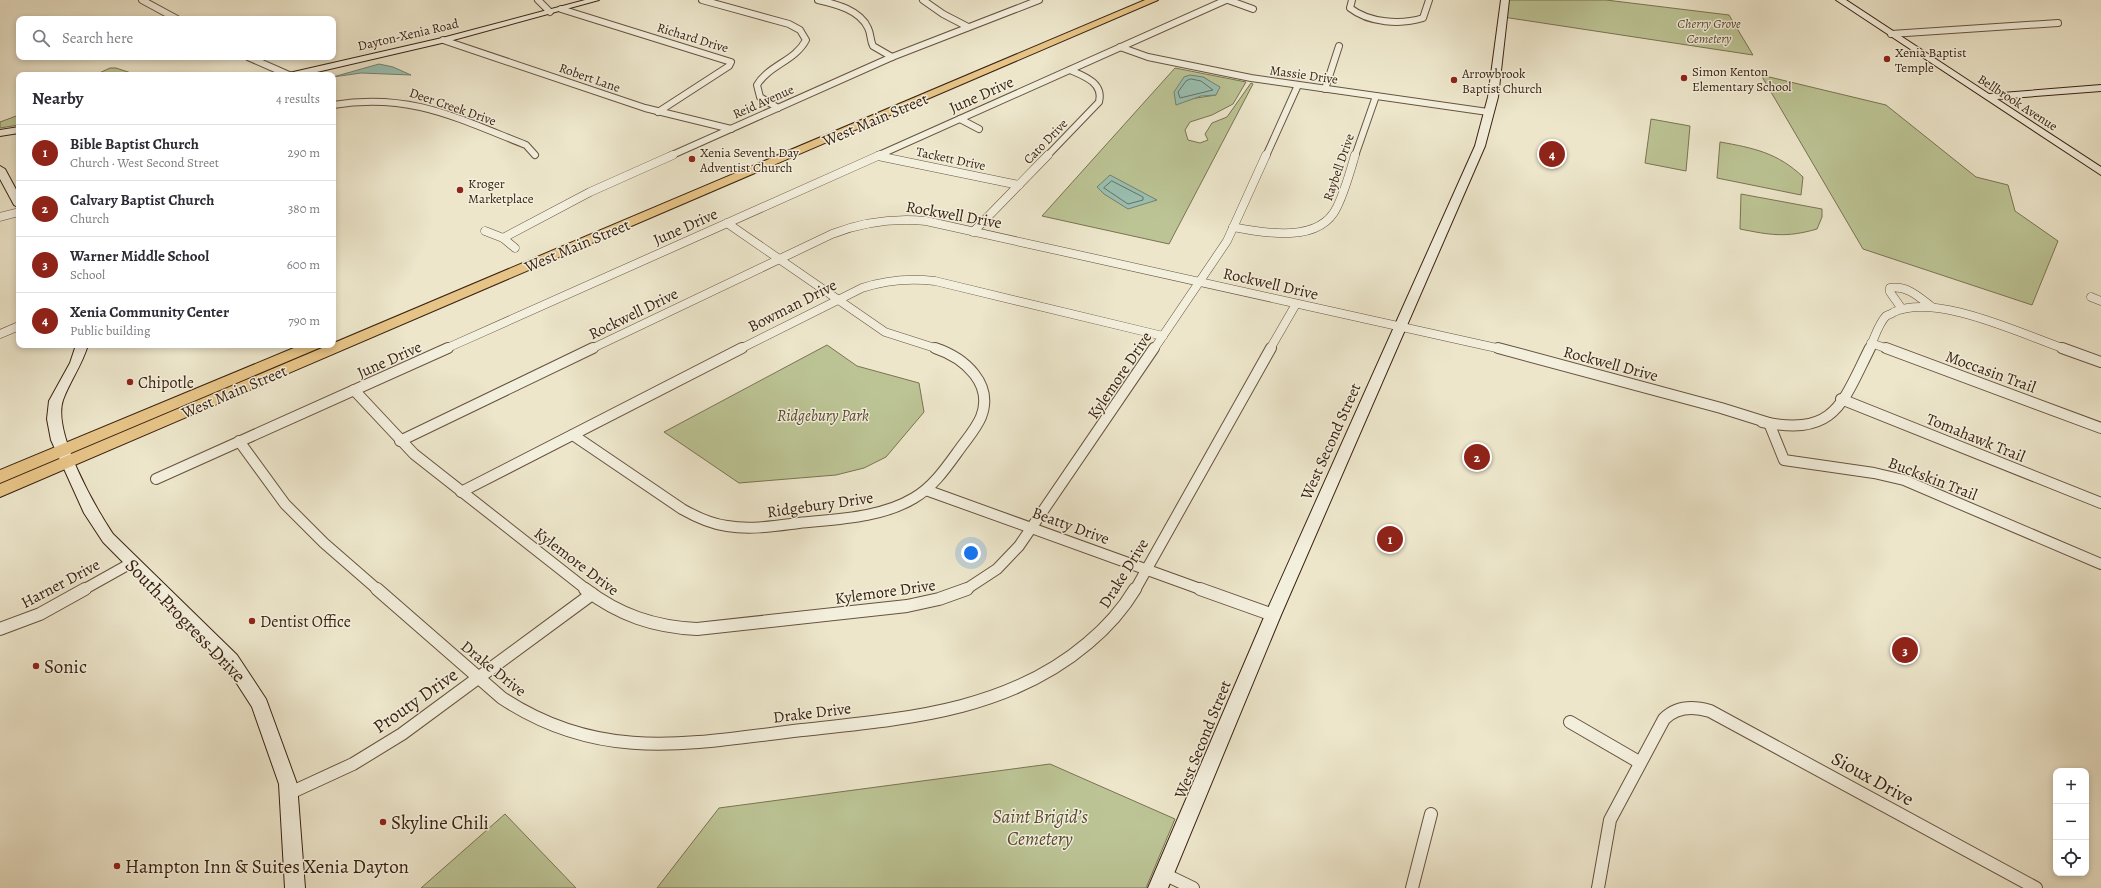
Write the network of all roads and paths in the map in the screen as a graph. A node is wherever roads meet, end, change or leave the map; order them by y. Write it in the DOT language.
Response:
graph roads {
  1 [pos="142,0"];
  2 [pos="538,0"];
  3 [pos="595,0"];
  4 [pos="702,0"];
  5 [pos="818,0"];
  6 [pos="923,0"];
  7 [pos="1039,0"];
  8 [pos="1135,0"];
  9 [pos="1154,0"];
  10 [pos="1227,0"];
  11 [pos="1352,0"];
  12 [pos="1429,0"];
  13 [pos="1505,0"];
  14 [pos="1840,0"];
  15 [pos="561,9"];
  16 [pos="1253,9"];
  17 [pos="550,12"];
  18 [pos="171,16"];
  19 [pos="2058,23"];
  20 [pos="968,27"];
  21 [pos="1892,34"];
  22 [pos="443,40"];
  23 [pos="1339,46"];
  24 [pos="1120,48"];
  25 [pos="892,57"];
  26 [pos="255,60"];
  27 [pos="1070,70"];
  28 [pos="281,72"];
  29 [pos="310,72"];
  30 [pos="1298,85"];
  31 [pos="2101,88"];
  32 [pos="1325,89"];
  33 [pos="1376,96"];
  34 [pos="1987,97"];
  35 [pos="336,104"];
  36 [pos="778,108"];
  37 [pos="1488,112"];
  38 [pos="660,113"];
  39 [pos="960,119"];
  40 [pos="731,129"];
  41 [pos="979,129"];
  42 [pos="16,131"];
  43 [pos="1,136"];
  44 [pos="535,155"];
  45 [pos="878,156"];
  46 [pos="0,169"];
  47 [pos="2101,172"];
  48 [pos="1019,185"];
  49 [pos="16,199"];
  50 [pos="16,213"];
  51 [pos="0,217"];
  52 [pos="727,223"];
  53 [pos="1233,227"];
  54 [pos="485,232"];
  55 [pos="972,232"];
  56 [pos="503,238"];
  57 [pos="515,248"];
  58 [pos="780,259"];
  59 [pos="1200,282"];
  60 [pos="2091,297"];
  61 [pos="837,299"];
  62 [pos="2101,301"];
  63 [pos="1296,304"];
  64 [pos="1934,308"];
  65 [pos="1902,309"];
  66 [pos="16,327"];
  67 [pos="1399,328"];
  68 [pos="0,334"];
  69 [pos="336,336"];
  70 [pos="1163,336"];
  71 [pos="336,343"];
  72 [pos="1872,343"];
  73 [pos="81,348"];
  74 [pos="307,348"];
  75 [pos="324,348"];
  76 [pos="2101,362"];
  77 [pos="354,390"];
  78 [pos="1841,399"];
  79 [pos="1768,423"];
  80 [pos="2101,428"];
  81 [pos="573,435"];
  82 [pos="239,441"];
  83 [pos="400,441"];
  84 [pos="66,456"];
  85 [pos="0,477"];
  86 [pos="156,479"];
  87 [pos="926,490"];
  88 [pos="0,491"];
  89 [pos="461,492"];
  90 [pos="2101,503"];
  91 [pos="1033,528"];
  92 [pos="133,562"];
  93 [pos="2101,564"];
  94 [pos="1147,569"];
  95 [pos="592,594"];
  96 [pos="1273,615"];
  97 [pos="0,628"];
  98 [pos="479,678"];
  99 [pos="1570,722"];
  100 [pos="1639,762"];
  101 [pos="290,793"];
  102 [pos="1431,814"];
  103 [pos="1161,881"];
  104 [pos="295,888"];
  105 [pos="1193,888"];
  106 [pos="1412,888"];
  107 [pos="1598,888"];
  108 [pos="2034,888"];
  1 -- 18 [label="street"];
  2 -- 17 [label="street"];
  3 -- 15 [label="main road, Dayton-Xenia Road"];
  4 -- 36 [label="street"];
  5 -- 25 [label="street"];
  6 -- 20 [label="street"];
  7 -- 20 [label="street, Reid Avenue"];
  8 -- 69 [label="main road, West Main Street"];
  9 -- 71 [label="main road, West Main Street"];
  10 -- 16 [label="street"];
  10 -- 24 [label="street, June Drive"];
  11 -- 12 [label="street"];
  13 -- 37 [label="main road, West Second Street"];
  14 -- 21 [label="main road, Bellbrook Avenue"];
  15 -- 17 [label="main road, Dayton-Xenia Road"];
  15 -- 38 [label="street, Richard Drive"];
  17 -- 22 [label="main road, Dayton-Xenia Road"];
  19 -- 21 [label="street"];
  20 -- 25 [label="street, Reid Avenue"];
  21 -- 34 [label="main road, Bellbrook Avenue"];
  22 -- 29 [label="main road, Dayton-Xenia Road"];
  22 -- 38 [label="street, Robert Lane"];
  23 -- 32 [label="street"];
  24 -- 27 [label="street, June Drive"];
  24 -- 30 [label="street, Massie Drive"];
  25 -- 36 [label="street, Reid Avenue"];
  26 -- 28 [label="street"];
  27 -- 39 [label="street, June Drive"];
  27 -- 48 [label="street, Cato Drive"];
  30 -- 32 [label="street, Massie Drive"];
  30 -- 53 [label="street, Kylemore Drive"];
  31 -- 34 [label="main road"];
  32 -- 33 [label="street, Massie Drive"];
  33 -- 37 [label="street, Massie Drive"];
  33 -- 53 [label="street, Raybell Drive"];
  34 -- 47 [label="main road, Bellbrook Avenue"];
  35 -- 44 [label="street, Deer Creek Drive"];
  36 -- 40 [label="street, Reid Avenue"];
  37 -- 67 [label="main road, West Second Street"];
  38 -- 40 [label="street, Robert Lane"];
  39 -- 41 [label="street"];
  39 -- 45 [label="street, June Drive"];
  40 -- 56 [label="street, Reid Avenue"];
  42 -- 43 [label="main road"];
  45 -- 48 [label="street, Tackett Drive"];
  45 -- 52 [label="street, June Drive"];
  46 -- 49 [label="main road"];
  48 -- 55 [label="street, Cato Drive"];
  50 -- 51 [label="street"];
  52 -- 58 [label="street, Ridgebury Drive"];
  52 -- 77 [label="street, June Drive"];
  53 -- 59 [label="street, Kylemore Drive"];
  54 -- 56 [label="street"];
  55 -- 58 [label="street, Rockwell Drive"];
  55 -- 59 [label="street, Rockwell Drive"];
  56 -- 57 [label="street"];
  58 -- 61 [label="street, Ridgebury Drive"];
  58 -- 83 [label="street, Rockwell Drive"];
  59 -- 63 [label="street, Rockwell Drive"];
  59 -- 70 [label="street, Kylemore Drive"];
  60 -- 62 [label="street"];
  61 -- 70 [label="street, Bowman Drive"];
  61 -- 81 [label="street, Bowman Drive"];
  61 -- 87 [label="street, Ridgebury Drive"];
  63 -- 67 [label="street, Rockwell Drive"];
  63 -- 94 [label="street, Drake Drive"];
  64 -- 65 [label="street"];
  64 -- 65 [label="street"];
  64 -- 76 [label="street"];
  65 -- 72 [label="street"];
  66 -- 68 [label="street"];
  67 -- 79 [label="street, Rockwell Drive"];
  67 -- 96 [label="main road, West Second Street"];
  70 -- 91 [label="street, Kylemore Drive"];
  72 -- 78 [label="street"];
  72 -- 80 [label="street, Moccasin Trail"];
  73 -- 84 [label="main road, South Progress Drive"];
  74 -- 84 [label="main road, West Main Street"];
  75 -- 84 [label="main road, West Main Street"];
  77 -- 82 [label="street, June Drive"];
  77 -- 83 [label="street, Kylemore Drive"];
  78 -- 79 [label="street, Rockwell Drive"];
  78 -- 90 [label="street, Tomahawk Trail"];
  79 -- 93 [label="street, Buckskin Trail"];
  81 -- 87 [label="street, Ridgebury Drive"];
  81 -- 89 [label="street, Bowman Drive"];
  82 -- 86 [label="street, June Drive"];
  82 -- 98 [label="street, Drake Drive"];
  83 -- 89 [label="street, Kylemore Drive"];
  84 -- 85 [label="main road, West Main Street"];
  84 -- 88 [label="main road, West Main Street"];
  84 -- 92 [label="main road, South Progress Drive"];
  87 -- 91 [label="street, Beatty Drive"];
  89 -- 95 [label="street, Kylemore Drive"];
  91 -- 94 [label="street, Beatty Drive"];
  91 -- 95 [label="street, Kylemore Drive"];
  92 -- 97 [label="street, Harner Drive"];
  92 -- 101 [label="main road, South Progress Drive"];
  94 -- 96 [label="street, Beatty Drive"];
  94 -- 98 [label="street, Drake Drive"];
  95 -- 98 [label="street, Prouty Drive"];
  96 -- 103 [label="main road, West Second Street"];
  98 -- 101 [label="street, Prouty Drive"];
  99 -- 100 [label="street"];
  100 -- 107 [label="street"];
  100 -- 108 [label="street, Sioux Drive"];
  101 -- 104 [label="main road, South Progress Drive"];
  102 -- 106 [label="street"];
  103 -- 105 [label="street"];
}
